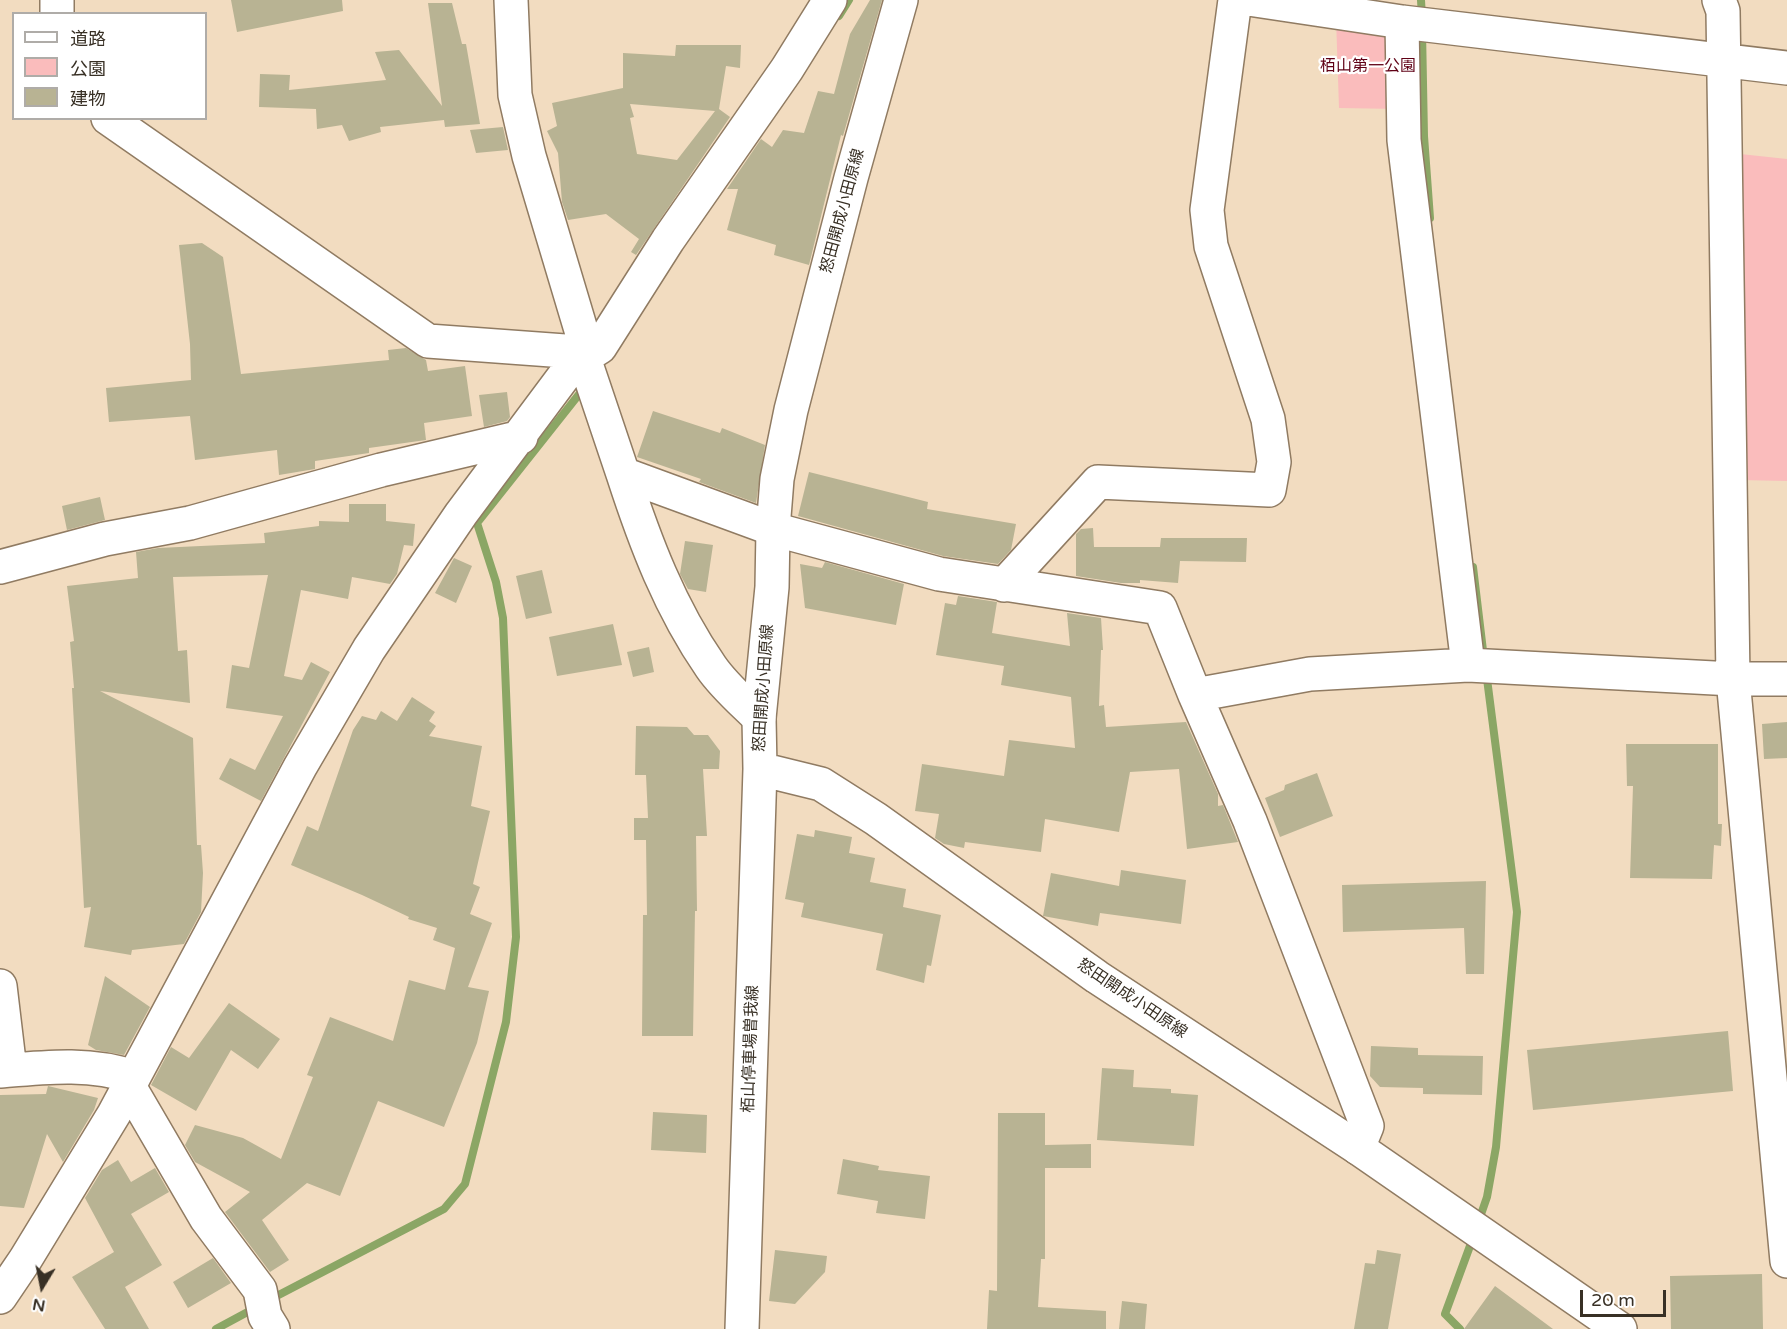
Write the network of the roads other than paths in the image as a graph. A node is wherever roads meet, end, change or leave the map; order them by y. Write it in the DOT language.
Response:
graph roads {
  1 [pos="511,0"];
  2 [pos="830,0"];
  3 [pos="901,0"];
  4 [pos="1235,0"];
  5 [pos="1255,0"];
  6 [pos="1719,0"];
  7 [pos="1402,22"];
  8 [pos="1723,60"];
  9 [pos="1787,68"];
  10 [pos="111,120"];
  11 [pos="588,368"];
  12 [pos="522,437"];
  13 [pos="623,474"];
  14 [pos="772,529"];
  15 [pos="0,567"];
  16 [pos="1004,585"];
  17 [pos="1468,665"];
  18 [pos="1733,679"];
  19 [pos="1787,679"];
  20 [pos="1195,694"];
  21 [pos="759,718"];
  22 [pos="760,769"];
  23 [pos="0,986"];
  24 [pos="5,1071"];
  25 [pos="132,1082"];
  26 [pos="1358,1148"];
  27 [pos="1787,1261"];
  28 [pos="0,1296"];
  29 [pos="260,1325"];
  30 [pos="742,1329"];
  31 [pos="1620,1329"];
  1 -- 11 [label="street"];
  2 -- 11 [label="street"];
  3 -- 14 [label="street, 怒田開成小田原線"];
  4 -- 16 [label="street"];
  5 -- 7 [label="street"];
  6 -- 8 [label="street"];
  7 -- 8 [label="street"];
  7 -- 17 [label="street"];
  8 -- 9 [label="street"];
  8 -- 18 [label="street"];
  10 -- 11 [label="street"];
  11 -- 12 [label="street"];
  11 -- 13 [label="street"];
  12 -- 15 [label="street"];
  12 -- 25 [label="street"];
  13 -- 14 [label="street"];
  13 -- 21 [label="street"];
  14 -- 16 [label="street"];
  14 -- 21 [label="street, 怒田開成小田原線"];
  16 -- 20 [label="street"];
  17 -- 18 [label="street"];
  17 -- 20 [label="street"];
  18 -- 19 [label="street"];
  18 -- 27 [label="street"];
  20 -- 26 [label="street"];
  21 -- 22 [label="street, 怒田開成小田原線"];
  22 -- 26 [label="street, 怒田開成小田原線"];
  22 -- 30 [label="street, 栢山停車場曽我線"];
  23 -- 24 [label="street"];
  24 -- 25 [label="street"];
  25 -- 28 [label="street"];
  25 -- 29 [label="street"];
  26 -- 31 [label="street, 怒田開成小田原線"];
}
